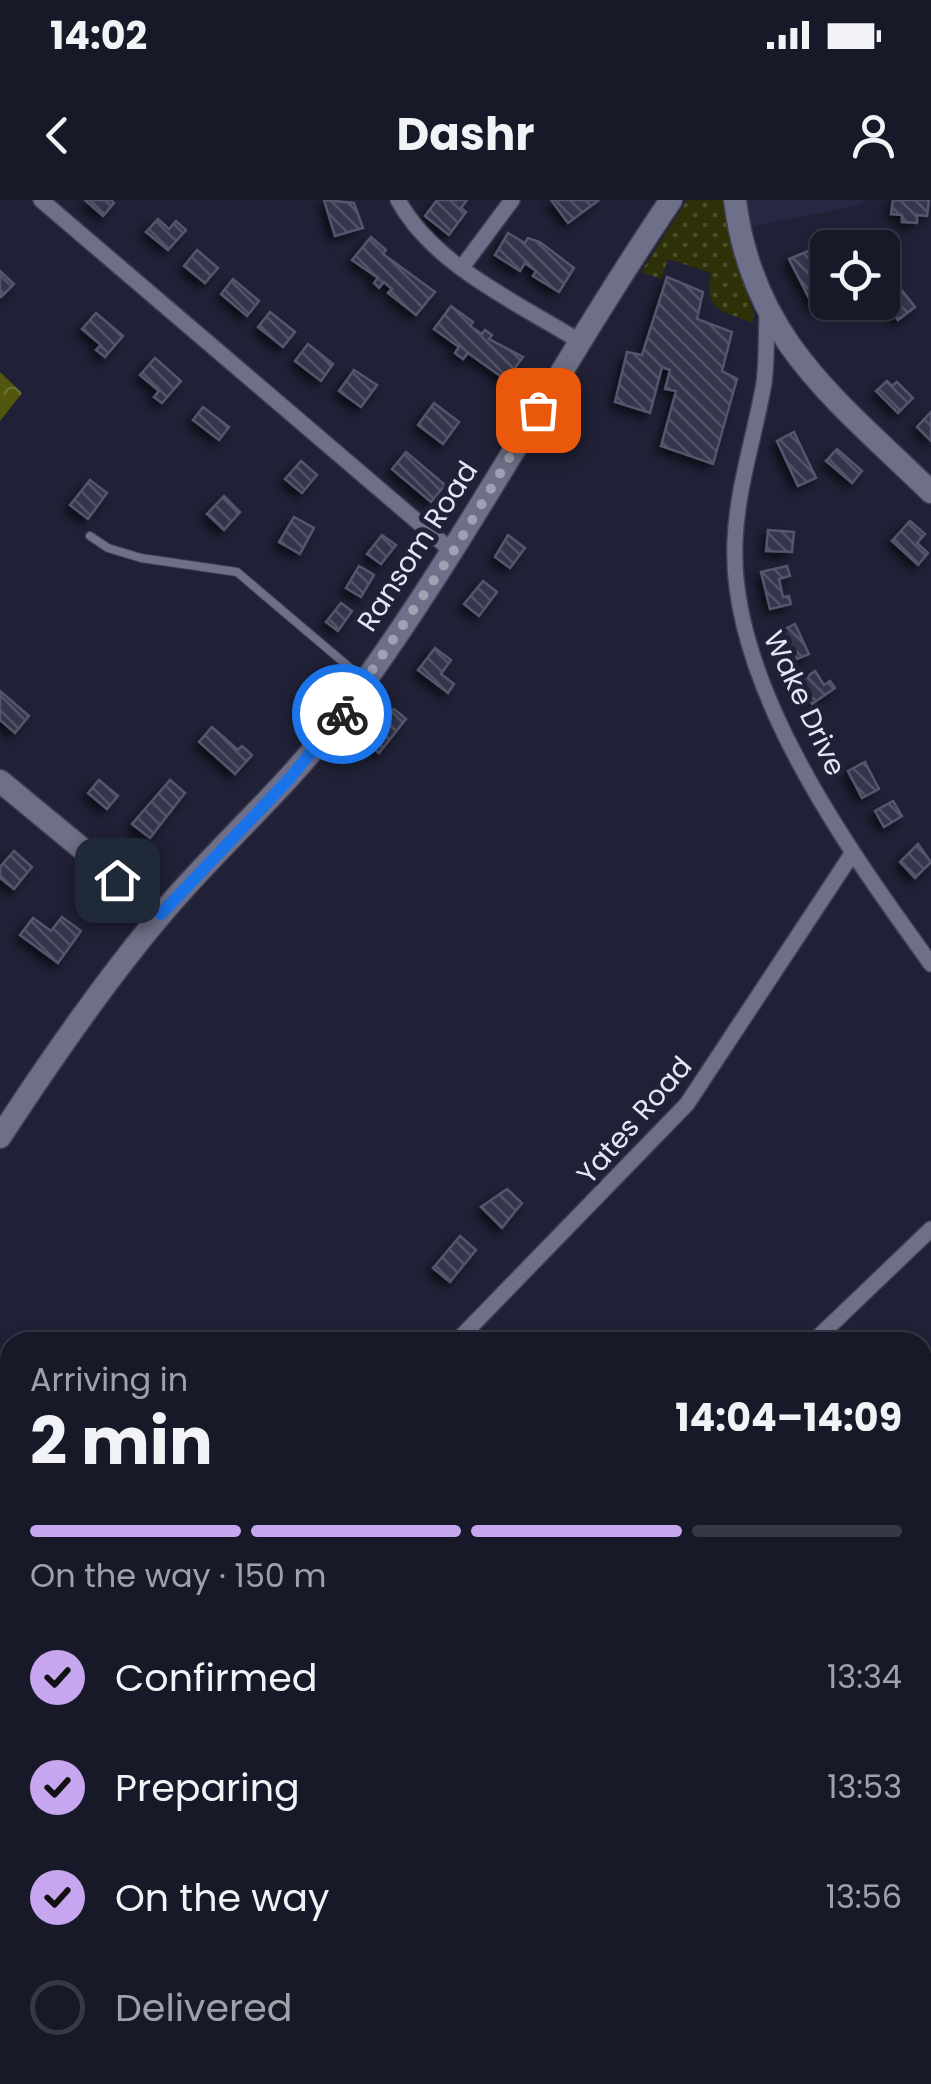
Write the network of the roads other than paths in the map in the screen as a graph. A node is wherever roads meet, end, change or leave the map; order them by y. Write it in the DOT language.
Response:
graph roads {
  1 [pos="41,200"];
  2 [pos="398,200"];
  3 [pos="512,200"];
  4 [pos="671,200"];
  5 [pos="735,200"];
  6 [pos="463,266"];
  7 [pos="768,314"];
  8 [pos="579,341"];
  9 [pos="931,492"];
  10 [pos="90,536"];
  11 [pos="453,552"];
  12 [pos="365,680"];
  13 [pos="0,781"];
  14 [pos="852,854"];
  15 [pos="161,914"];
  16 [pos="931,964"];
  17 [pos="0,1138"];
  18 [pos="931,1229"];
  19 [pos="466,1332"];
  20 [pos="823,1332"];
  1 -- 11 [label="street"];
  2 -- 6 [label="street"];
  3 -- 6 [label="street"];
  4 -- 8 [label="street, Ransom Road"];
  5 -- 7 [label="street"];
  6 -- 8 [label="street"];
  7 -- 9 [label="street"];
  7 -- 14 [label="street, Wake Drive"];
  8 -- 11 [label="street, Ransom Road"];
  10 -- 12 [label="lane"];
  11 -- 12 [label="street, Ransom Road"];
  12 -- 15 [label="street, Ransom Road"];
  13 -- 15 [label="street"];
  14 -- 16 [label="street, Wake Drive"];
  14 -- 19 [label="street, Yates Road"];
  15 -- 17 [label="street, Ransom Road"];
  18 -- 20 [label="street"];
}
